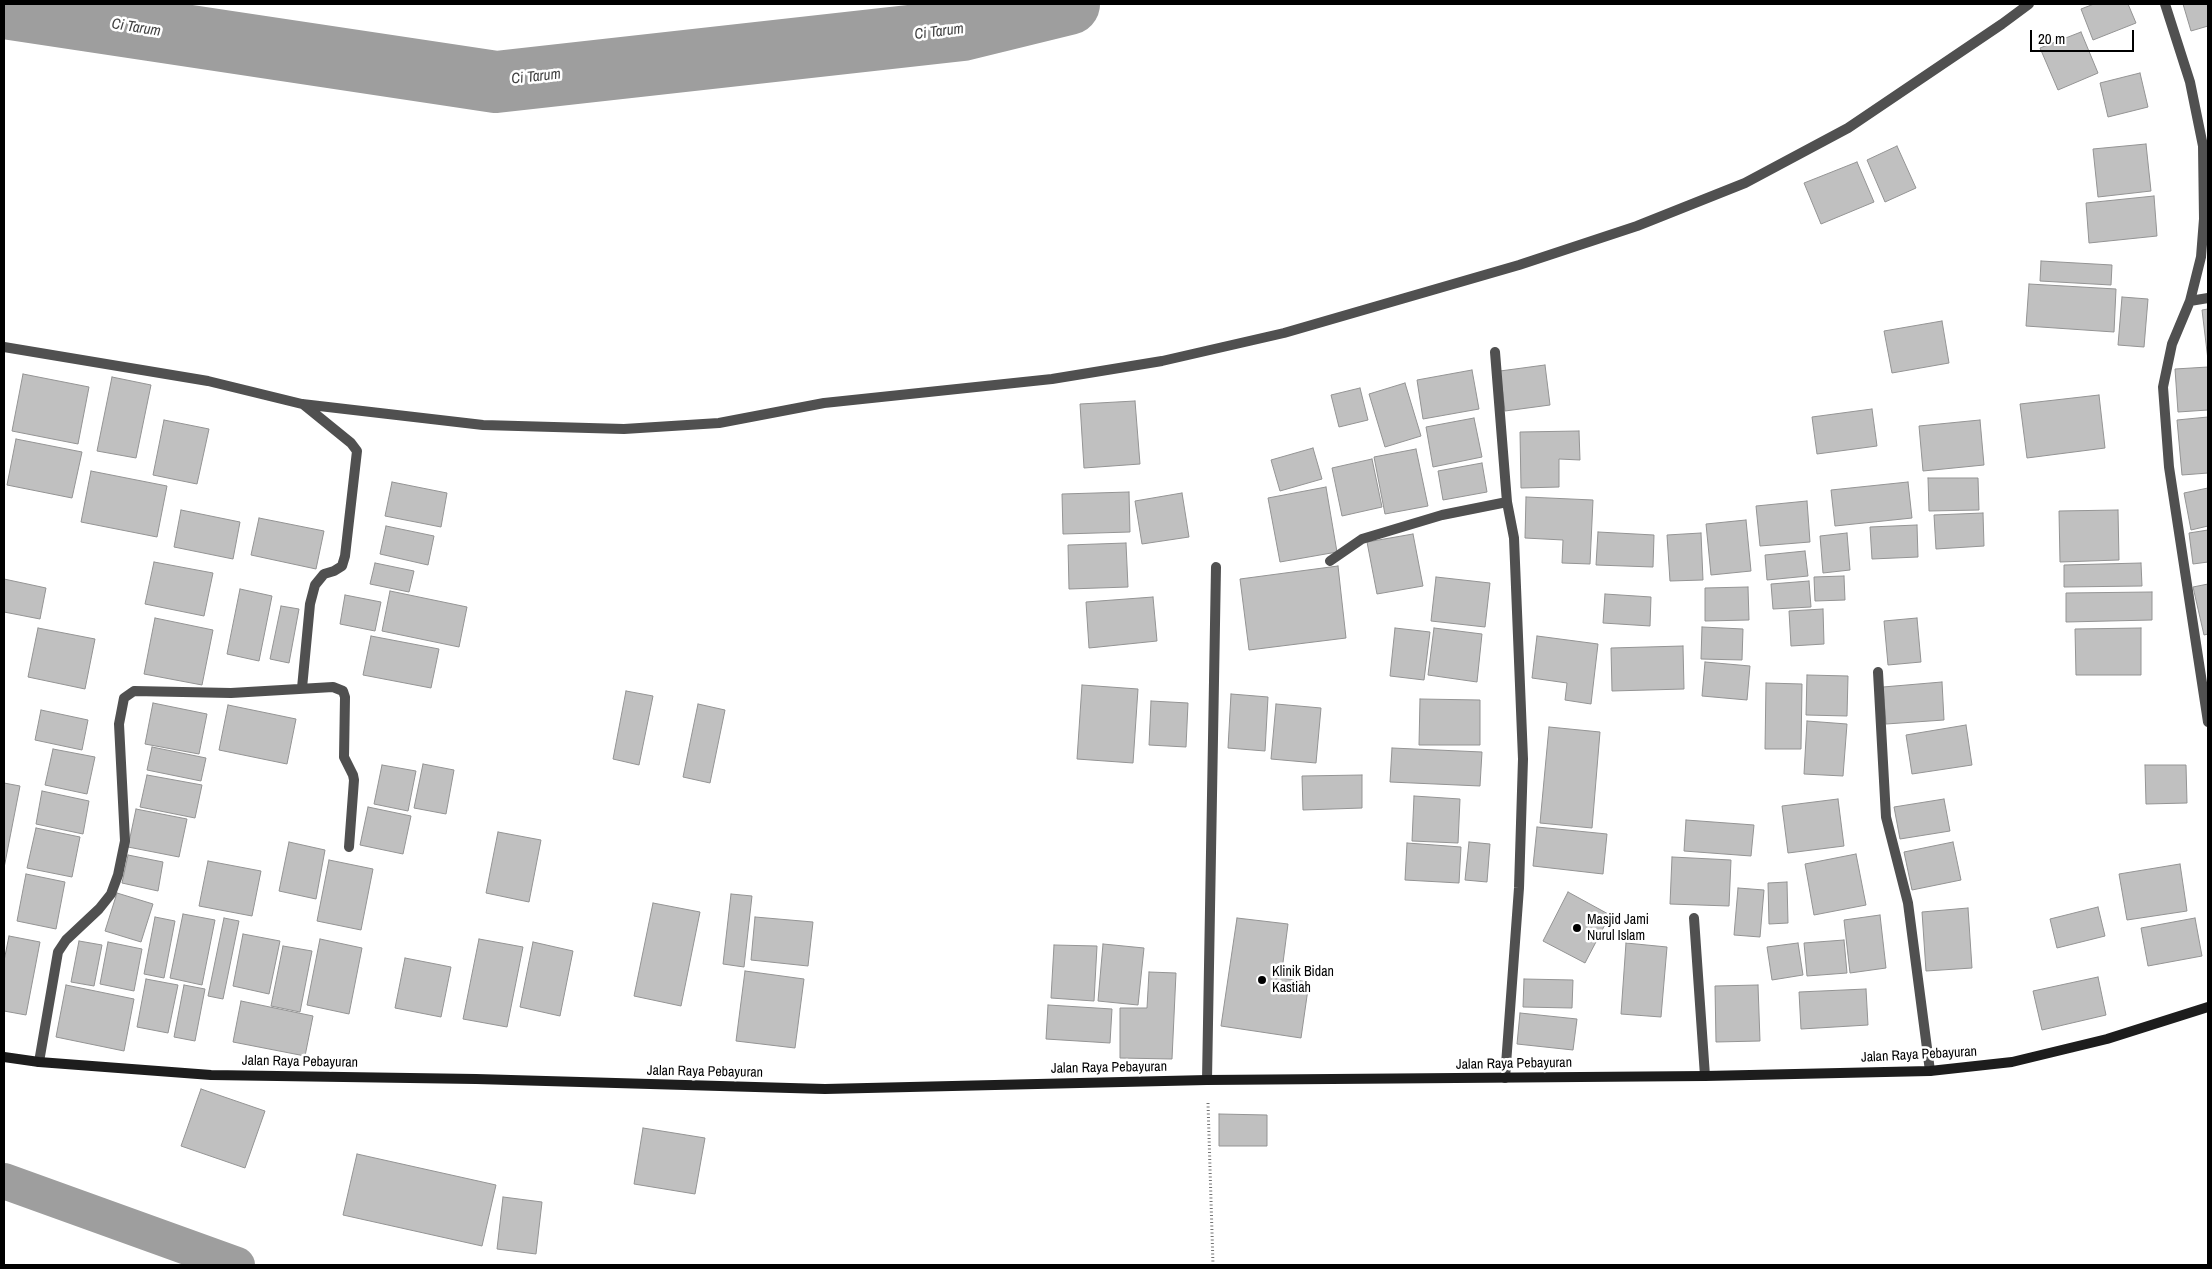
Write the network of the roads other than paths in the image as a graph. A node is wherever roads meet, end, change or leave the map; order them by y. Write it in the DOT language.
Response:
graph roads {
  1 [pos="2029,4"];
  2 [pos="2165,4"];
  3 [pos="2208,298"];
  4 [pos="2190,302"];
  5 [pos="4,347"];
  6 [pos="1495,352"];
  7 [pos="302,404"];
  8 [pos="1507,502"];
  9 [pos="1330,561"];
  10 [pos="1216,567"];
  11 [pos="1878,672"];
  12 [pos="302,688"];
  13 [pos="2208,722"];
  14 [pos="349,847"];
  15 [pos="1694,918"];
  16 [pos="2208,1008"];
  17 [pos="4,1057"];
  18 [pos="39,1062"];
  19 [pos="1930,1071"];
  20 [pos="1705,1076"];
  21 [pos="1505,1078"];
  22 [pos="1207,1080"];
  1 -- 7 [label="street"];
  2 -- 4 [label="street"];
  3 -- 4 [label="street"];
  4 -- 13 [label="street"];
  5 -- 7 [label="street"];
  6 -- 8 [label="street"];
  7 -- 12 [label="street"];
  8 -- 9 [label="street"];
  8 -- 21 [label="street"];
  10 -- 22 [label="street"];
  11 -- 19 [label="street"];
  12 -- 14 [label="street"];
  12 -- 18 [label="street"];
  15 -- 20 [label="street"];
  16 -- 19 [label="main road, Jalan Raya Pebayuran"];
  17 -- 18 [label="main road, Jalan Raya Pebayuran"];
  18 -- 22 [label="main road, Jalan Raya Pebayuran"];
  19 -- 20 [label="main road, Jalan Raya Pebayuran"];
  20 -- 21 [label="main road, Jalan Raya Pebayuran"];
  21 -- 22 [label="main road, Jalan Raya Pebayuran"];
}
